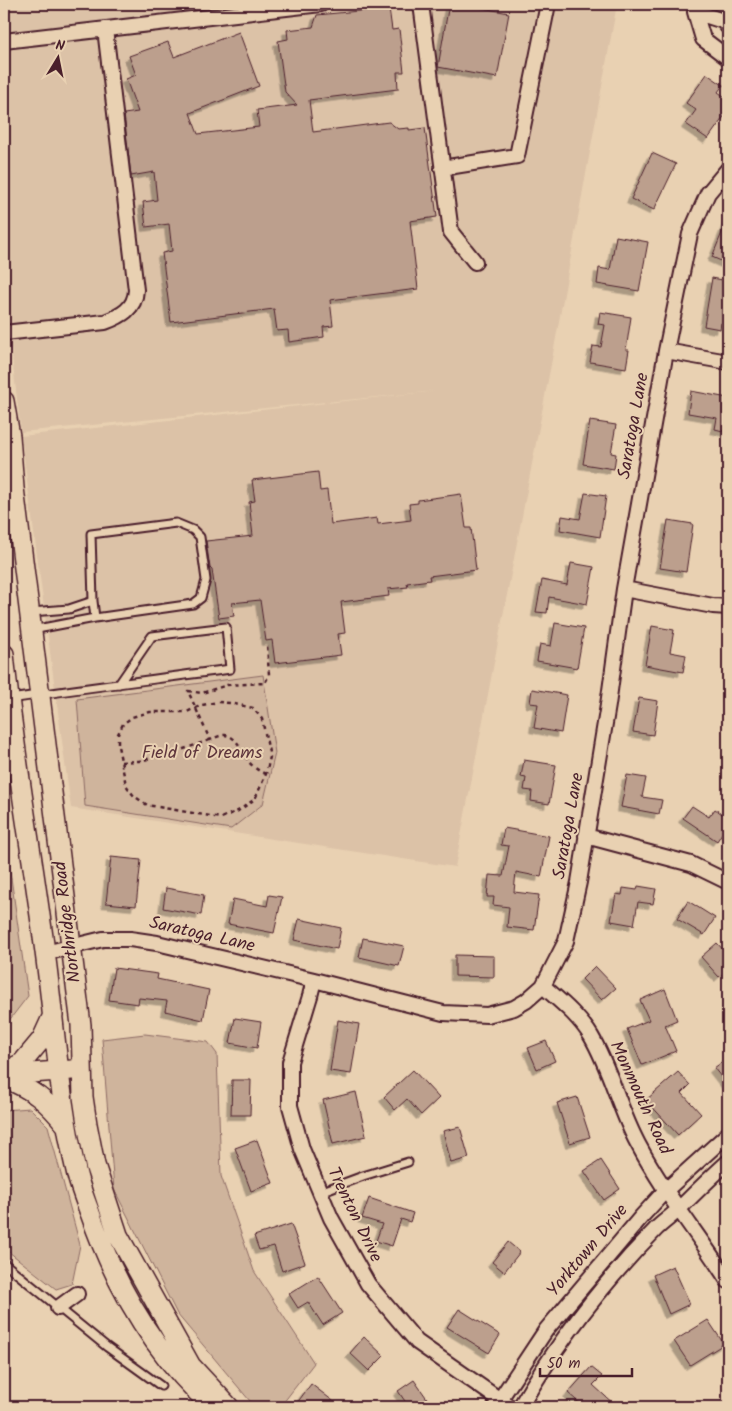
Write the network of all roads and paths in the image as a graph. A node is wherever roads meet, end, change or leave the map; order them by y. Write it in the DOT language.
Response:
graph roads {
  1 [pos="321,4"];
  2 [pos="421,4"];
  3 [pos="548,4"];
  4 [pos="693,8"];
  5 [pos="728,27"];
  6 [pos="104,29"];
  7 [pos="4,41"];
  8 [pos="728,58"];
  9 [pos="442,168"];
  10 [pos="728,169"];
  11 [pos="475,262"];
  12 [pos="4,333"];
  13 [pos="666,351"];
  14 [pos="728,362"];
  15 [pos="4,401"];
  16 [pos="9,488"];
  17 [pos="624,589"];
  18 [pos="93,601"];
  19 [pos="728,606"];
  20 [pos="95,618"];
  21 [pos="31,621"];
  22 [pos="267,645"];
  23 [pos="4,654"];
  24 [pos="119,684"];
  25 [pos="40,694"];
  26 [pos="9,699"];
  27 [pos="196,708"];
  28 [pos="210,740"];
  29 [pos="121,762"];
  30 [pos="266,774"];
  31 [pos="586,836"];
  32 [pos="728,882"];
  33 [pos="72,946"];
  34 [pos="46,952"];
  35 [pos="314,980"];
  36 [pos="543,986"];
  37 [pos="53,1015"];
  38 [pos="82,1069"];
  39 [pos="60,1072"];
  40 [pos="4,1075"];
  41 [pos="68,1127"];
  42 [pos="728,1134"];
  43 [pos="408,1162"];
  44 [pos="728,1162"];
  45 [pos="665,1191"];
  46 [pos="320,1192"];
  47 [pos="678,1210"];
  48 [pos="4,1263"];
  49 [pos="728,1281"];
  50 [pos="77,1294"];
  51 [pos="58,1308"];
  52 [pos="161,1386"];
  53 [pos="501,1405"];
  54 [pos="222,1406"];
  55 [pos="520,1407"];
  1 -- 6 [label="street"];
  2 -- 9 [label="street"];
  3 -- 9 [label="street"];
  4 -- 5 [label="street"];
  4 -- 8 [label="street"];
  6 -- 7 [label="street"];
  6 -- 12 [label="street"];
  9 -- 11 [label="street"];
  10 -- 13 [label="street, Saratoga Lane"];
  13 -- 14 [label="street"];
  13 -- 17 [label="street, Saratoga Lane"];
  15 -- 16 [label="main road, Northridge Road"];
  16 -- 21 [label="main road, Northridge Road"];
  17 -- 19 [label="street"];
  17 -- 31 [label="street, Saratoga Lane"];
  18 -- 20 [label="lane"];
  18 -- 20 [label="lane"];
  18 -- 21 [label="lane"];
  20 -- 21 [label="lane"];
  21 -- 25 [label="main road, Northridge Road"];
  22 -- 27 [label="path"];
  23 -- 26 [label="main road, Northridge Road"];
  24 -- 24 [label="lane"];
  24 -- 25 [label="lane"];
  25 -- 26 [label="lane"];
  25 -- 33 [label="main road, Northridge Road"];
  26 -- 34 [label="main road, Northridge Road"];
  27 -- 28 [label="path"];
  27 -- 29 [label="path"];
  27 -- 30 [label="path"];
  28 -- 29 [label="path"];
  28 -- 30 [label="path"];
  29 -- 30 [label="path"];
  31 -- 32 [label="street"];
  31 -- 36 [label="street, Saratoga Lane"];
  33 -- 34 [label="street, Saratoga Lane"];
  33 -- 35 [label="street, Saratoga Lane"];
  33 -- 38 [label="main road, Northridge Road"];
  34 -- 37 [label="main road, Northridge Road"];
  35 -- 36 [label="street, Saratoga Lane"];
  35 -- 46 [label="street, Trenton Drive"];
  36 -- 45 [label="street, Monmouth Road"];
  37 -- 39 [label="main road, Northridge Road"];
  37 -- 40 [label="main road"];
  38 -- 39 [label="main road"];
  38 -- 54 [label="main road, Northridge Road"];
  39 -- 40 [label="main road"];
  39 -- 41 [label="main road, Northridge Road"];
  40 -- 41 [label="main road"];
  41 -- 54 [label="main road, Northridge Road"];
  42 -- 45 [label="street, Yorktown Drive"];
  43 -- 46 [label="lane"];
  44 -- 47 [label="street, Yorktown Drive"];
  45 -- 47 [label="street, Monmouth Road"];
  45 -- 53 [label="street, Yorktown Drive"];
  46 -- 53 [label="street, Trenton Drive"];
  47 -- 49 [label="street, Monmouth Road"];
  47 -- 55 [label="street, Yorktown Drive"];
  48 -- 51 [label="lane"];
  50 -- 51 [label="street"];
  51 -- 52 [label="lane"];
}
